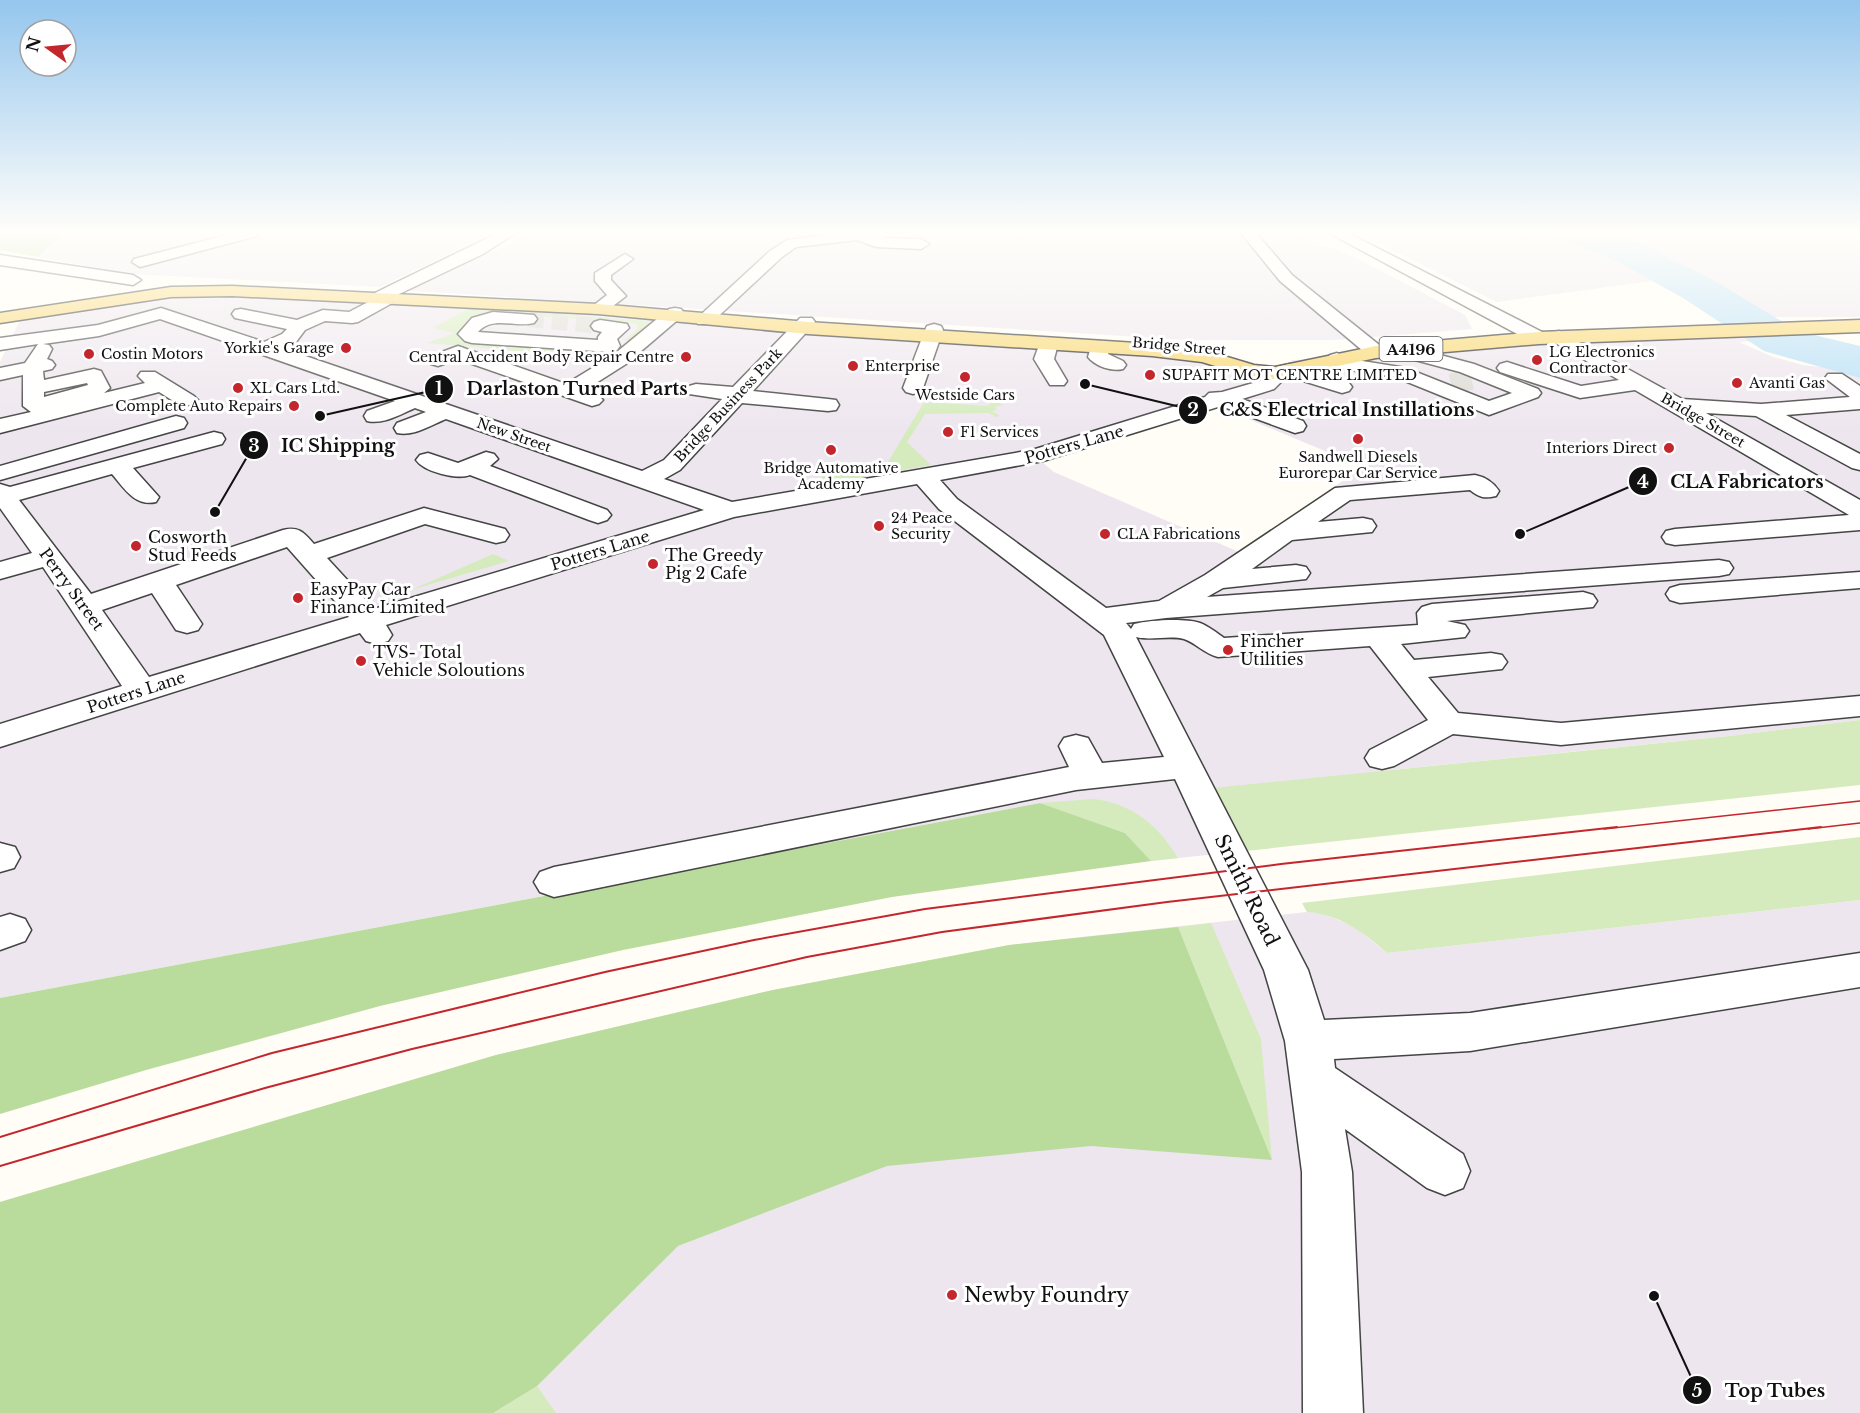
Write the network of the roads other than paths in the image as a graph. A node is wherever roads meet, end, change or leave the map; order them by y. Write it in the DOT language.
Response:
graph roads {
  1 [pos="61,299"];
  2 [pos="82,299"];
  3 [pos="139,299"];
  4 [pos="380,299"];
  5 [pos="406,299"];
  6 [pos="445,299"];
  7 [pos="454,299"];
  8 [pos="614,299"];
  9 [pos="727,299"];
  10 [pos="1311,299"];
  11 [pos="1467,299"];
  12 [pos="13,313"];
  13 [pos="527,313"];
  14 [pos="241,314"];
  15 [pos="673,315"];
  16 [pos="103,316"];
  17 [pos="599,317"];
  18 [pos="0,318"];
  19 [pos="706,318"];
  20 [pos="1860,321"];
  21 [pos="804,325"];
  22 [pos="298,326"];
  23 [pos="1860,326"];
  24 [pos="1728,328"];
  25 [pos="71,334"];
  26 [pos="933,334"];
  27 [pos="1539,335"];
  28 [pos="1466,344"];
  29 [pos="610,346"];
  30 [pos="1099,347"];
  31 [pos="633,348"];
  32 [pos="1371,348"];
  33 [pos="1410,349"];
  34 [pos="274,350"];
  35 [pos="1046,352"];
  36 [pos="3,356"];
  37 [pos="456,361"];
  38 [pos="1449,363"];
  39 [pos="1233,364"];
  40 [pos="1116,365"];
  41 [pos="1285,366"];
  42 [pos="1399,372"];
  43 [pos="712,373"];
  44 [pos="1344,373"];
  45 [pos="1035,378"];
  46 [pos="1835,378"];
  47 [pos="1057,381"];
  48 [pos="1639,383"];
  49 [pos="527,385"];
  50 [pos="504,386"];
  51 [pos="792,386"];
  52 [pos="1465,386"];
  53 [pos="745,387"];
  54 [pos="913,388"];
  55 [pos="696,390"];
  56 [pos="569,391"];
  57 [pos="190,395"];
  58 [pos="1323,395"];
  59 [pos="1860,395"];
  60 [pos="1141,399"];
  61 [pos="592,400"];
  62 [pos="1216,400"];
  63 [pos="415,401"];
  64 [pos="1860,403"];
  65 [pos="828,405"];
  66 [pos="1667,405"];
  67 [pos="1761,410"];
  68 [pos="445,412"];
  69 [pos="1174,415"];
  70 [pos="375,416"];
  71 [pos="176,423"];
  72 [pos="0,426"];
  73 [pos="1294,426"];
  74 [pos="71,428"];
  75 [pos="405,428"];
  76 [pos="603,446"];
  77 [pos="89,447"];
  78 [pos="205,449"];
  79 [pos="428,460"];
  80 [pos="1860,463"];
  81 [pos="117,466"];
  82 [pos="665,469"];
  83 [pos="619,472"];
  84 [pos="925,478"];
  85 [pos="644,480"];
  86 [pos="2,487"];
  87 [pos="1487,491"];
  88 [pos="147,497"];
  89 [pos="561,501"];
  90 [pos="1856,512"];
  91 [pos="598,515"];
  92 [pos="719,521"];
  93 [pos="1363,526"];
  94 [pos="1285,533"];
  95 [pos="496,534"];
  96 [pos="1675,537"];
  97 [pos="309,555"];
  98 [pos="49,557"];
  99 [pos="1719,568"];
  100 [pos="0,571"];
  101 [pos="1296,573"];
  102 [pos="1215,580"];
  103 [pos="1860,580"];
  104 [pos="159,581"];
  105 [pos="85,606"];
  106 [pos="1166,609"];
  107 [pos="1109,623"];
  108 [pos="187,624"];
  109 [pos="373,628"];
  110 [pos="1379,637"];
  111 [pos="1491,662"];
  112 [pos="1405,670"];
  113 [pos="136,698"];
  114 [pos="1860,706"];
  115 [pos="1448,723"];
  116 [pos="0,736"];
  117 [pos="1382,758"];
  118 [pos="1186,766"];
  119 [pos="554,882"];
  120 [pos="1860,970"];
  121 [pos="1312,1060"];
  122 [pos="1445,1171"];
  123 [pos="1333,1413"];
  1 -- 12 [label="main road, A4196"];
  2 -- 16 [label="main road"];
  3 -- 16 [label="main road, A4196"];
  4 -- 22 [label="street"];
  5 -- 13 [label="main road, Bridge Street / A4196"];
  6 -- 13 [label="street"];
  7 -- 17 [label="main road, Bridge Street / A4196"];
  8 -- 17 [label="street"];
  9 -- 19 [label="street"];
  10 -- 32 [label="street"];
  11 -- 27 [label="street"];
  12 -- 16 [label="main road, A4196"];
  12 -- 18 [label="main road, A4196"];
  12 -- 36 [label="street"];
  13 -- 17 [label="main road, Bridge Street / A4196"];
  13 -- 29 [label="street"];
  14 -- 22 [label="street"];
  15 -- 17 [label="main road, Bridge Street / A4196"];
  15 -- 19 [label="main road, Bridge Street / A4196"];
  15 -- 31 [label="street"];
  16 -- 25 [label="street"];
  16 -- 34 [label="street, New Street"];
  17 -- 29 [label="street"];
  19 -- 21 [label="main road, Bridge Street / A4196"];
  20 -- 24 [label="main road, A4196"];
  21 -- 26 [label="main road, Bridge Street / A4196"];
  21 -- 53 [label="street, Bridge Business Park"];
  22 -- 34 [label="street"];
  23 -- 24 [label="main road, A4196"];
  24 -- 27 [label="street"];
  24 -- 27 [label="main road, A4196"];
  25 -- 36 [label="street"];
  25 -- 36 [label="street"];
  26 -- 35 [label="main road, Bridge Street / A4196"];
  26 -- 39 [label="main road, Bridge Street / A4196"];
  26 -- 54 [label="street"];
  27 -- 28 [label="main road, Bridge Street / A4196"];
  27 -- 32 [label="main road, Bridge Street / A4196"];
  27 -- 48 [label="street, Bridge Street"];
  28 -- 33 [label="main road, Bridge Street / A4196"];
  28 -- 48 [label="street"];
  29 -- 31 [label="street"];
  30 -- 35 [label="main road, Bridge Street / A4196"];
  30 -- 39 [label="main road, Bridge Street / A4196"];
  30 -- 40 [label="street"];
  31 -- 56 [label="street"];
  32 -- 33 [label="main road, Bridge Street / A4196"];
  32 -- 41 [label="main road, Bridge Street / A4196"];
  32 -- 44 [label="main road, Bridge Street / A4196"];
  33 -- 38 [label="street"];
  34 -- 63 [label="street, New Street"];
  35 -- 45 [label="street"];
  35 -- 47 [label="street"];
  37 -- 49 [label="street"];
  38 -- 42 [label="street"];
  38 -- 52 [label="street"];
  39 -- 41 [label="main road, Bridge Street / A4196"];
  39 -- 62 [label="street"];
  41 -- 44 [label="street"];
  41 -- 44 [label="main road, Bridge Street / A4196"];
  41 -- 58 [label="street"];
  41 -- 62 [label="street, Potters Lane"];
  42 -- 44 [label="street"];
  42 -- 52 [label="street"];
  43 -- 53 [label="street"];
  46 -- 59 [label="street"];
  48 -- 66 [label="street, Bridge Street"];
  49 -- 50 [label="street"];
  49 -- 56 [label="street"];
  51 -- 53 [label="street"];
  52 -- 52 [label="street"];
  53 -- 55 [label="street"];
  53 -- 65 [label="street"];
  53 -- 82 [label="street, Bridge Business Park"];
  56 -- 61 [label="street"];
  57 -- 72 [label="street"];
  60 -- 69 [label="street"];
  62 -- 69 [label="street, Potters Lane"];
  62 -- 73 [label="street"];
  63 -- 68 [label="street, New Street"];
  63 -- 70 [label="street"];
  64 -- 67 [label="street"];
  66 -- 67 [label="street"];
  66 -- 90 [label="street, Bridge Street"];
  67 -- 80 [label="street"];
  68 -- 75 [label="street"];
  68 -- 83 [label="street, New Street"];
  69 -- 84 [label="street, Potters Lane"];
  71 -- 77 [label="street"];
  74 -- 77 [label="street"];
  76 -- 82 [label="street"];
  77 -- 86 [label="street"];
  78 -- 81 [label="street"];
  79 -- 89 [label="street"];
  81 -- 86 [label="street"];
  81 -- 88 [label="street"];
  82 -- 85 [label="street, Bridge Business Park"];
  83 -- 85 [label="street, New Street"];
  83 -- 89 [label="street"];
  84 -- 92 [label="street, Potters Lane"];
  84 -- 107 [label="street, Smith Road"];
  85 -- 92 [label="street, New Street"];
  86 -- 98 [label="street, Perry Street"];
  87 -- 94 [label="street"];
  89 -- 91 [label="street"];
  90 -- 96 [label="street"];
  92 -- 109 [label="street, Potters Lane"];
  93 -- 94 [label="street"];
  94 -- 102 [label="street"];
  95 -- 97 [label="street"];
  97 -- 104 [label="street"];
  97 -- 109 [label="street"];
  98 -- 100 [label="street"];
  98 -- 105 [label="street, Perry Street"];
  99 -- 106 [label="street"];
  101 -- 102 [label="street"];
  102 -- 106 [label="street"];
  103 -- 110 [label="street"];
  104 -- 105 [label="street"];
  104 -- 108 [label="street"];
  105 -- 113 [label="street, Perry Street"];
  106 -- 107 [label="street"];
  107 -- 110 [label="street"];
  107 -- 118 [label="street, Smith Road"];
  109 -- 113 [label="street, Potters Lane"];
  110 -- 112 [label="street"];
  111 -- 112 [label="street"];
  112 -- 115 [label="street"];
  113 -- 116 [label="street, Potters Lane"];
  114 -- 115 [label="street"];
  115 -- 117 [label="street"];
  118 -- 119 [label="street"];
  118 -- 121 [label="street, Smith Road"];
  120 -- 121 [label="street"];
  121 -- 122 [label="street"];
  121 -- 123 [label="street, Smith Road"];
}
